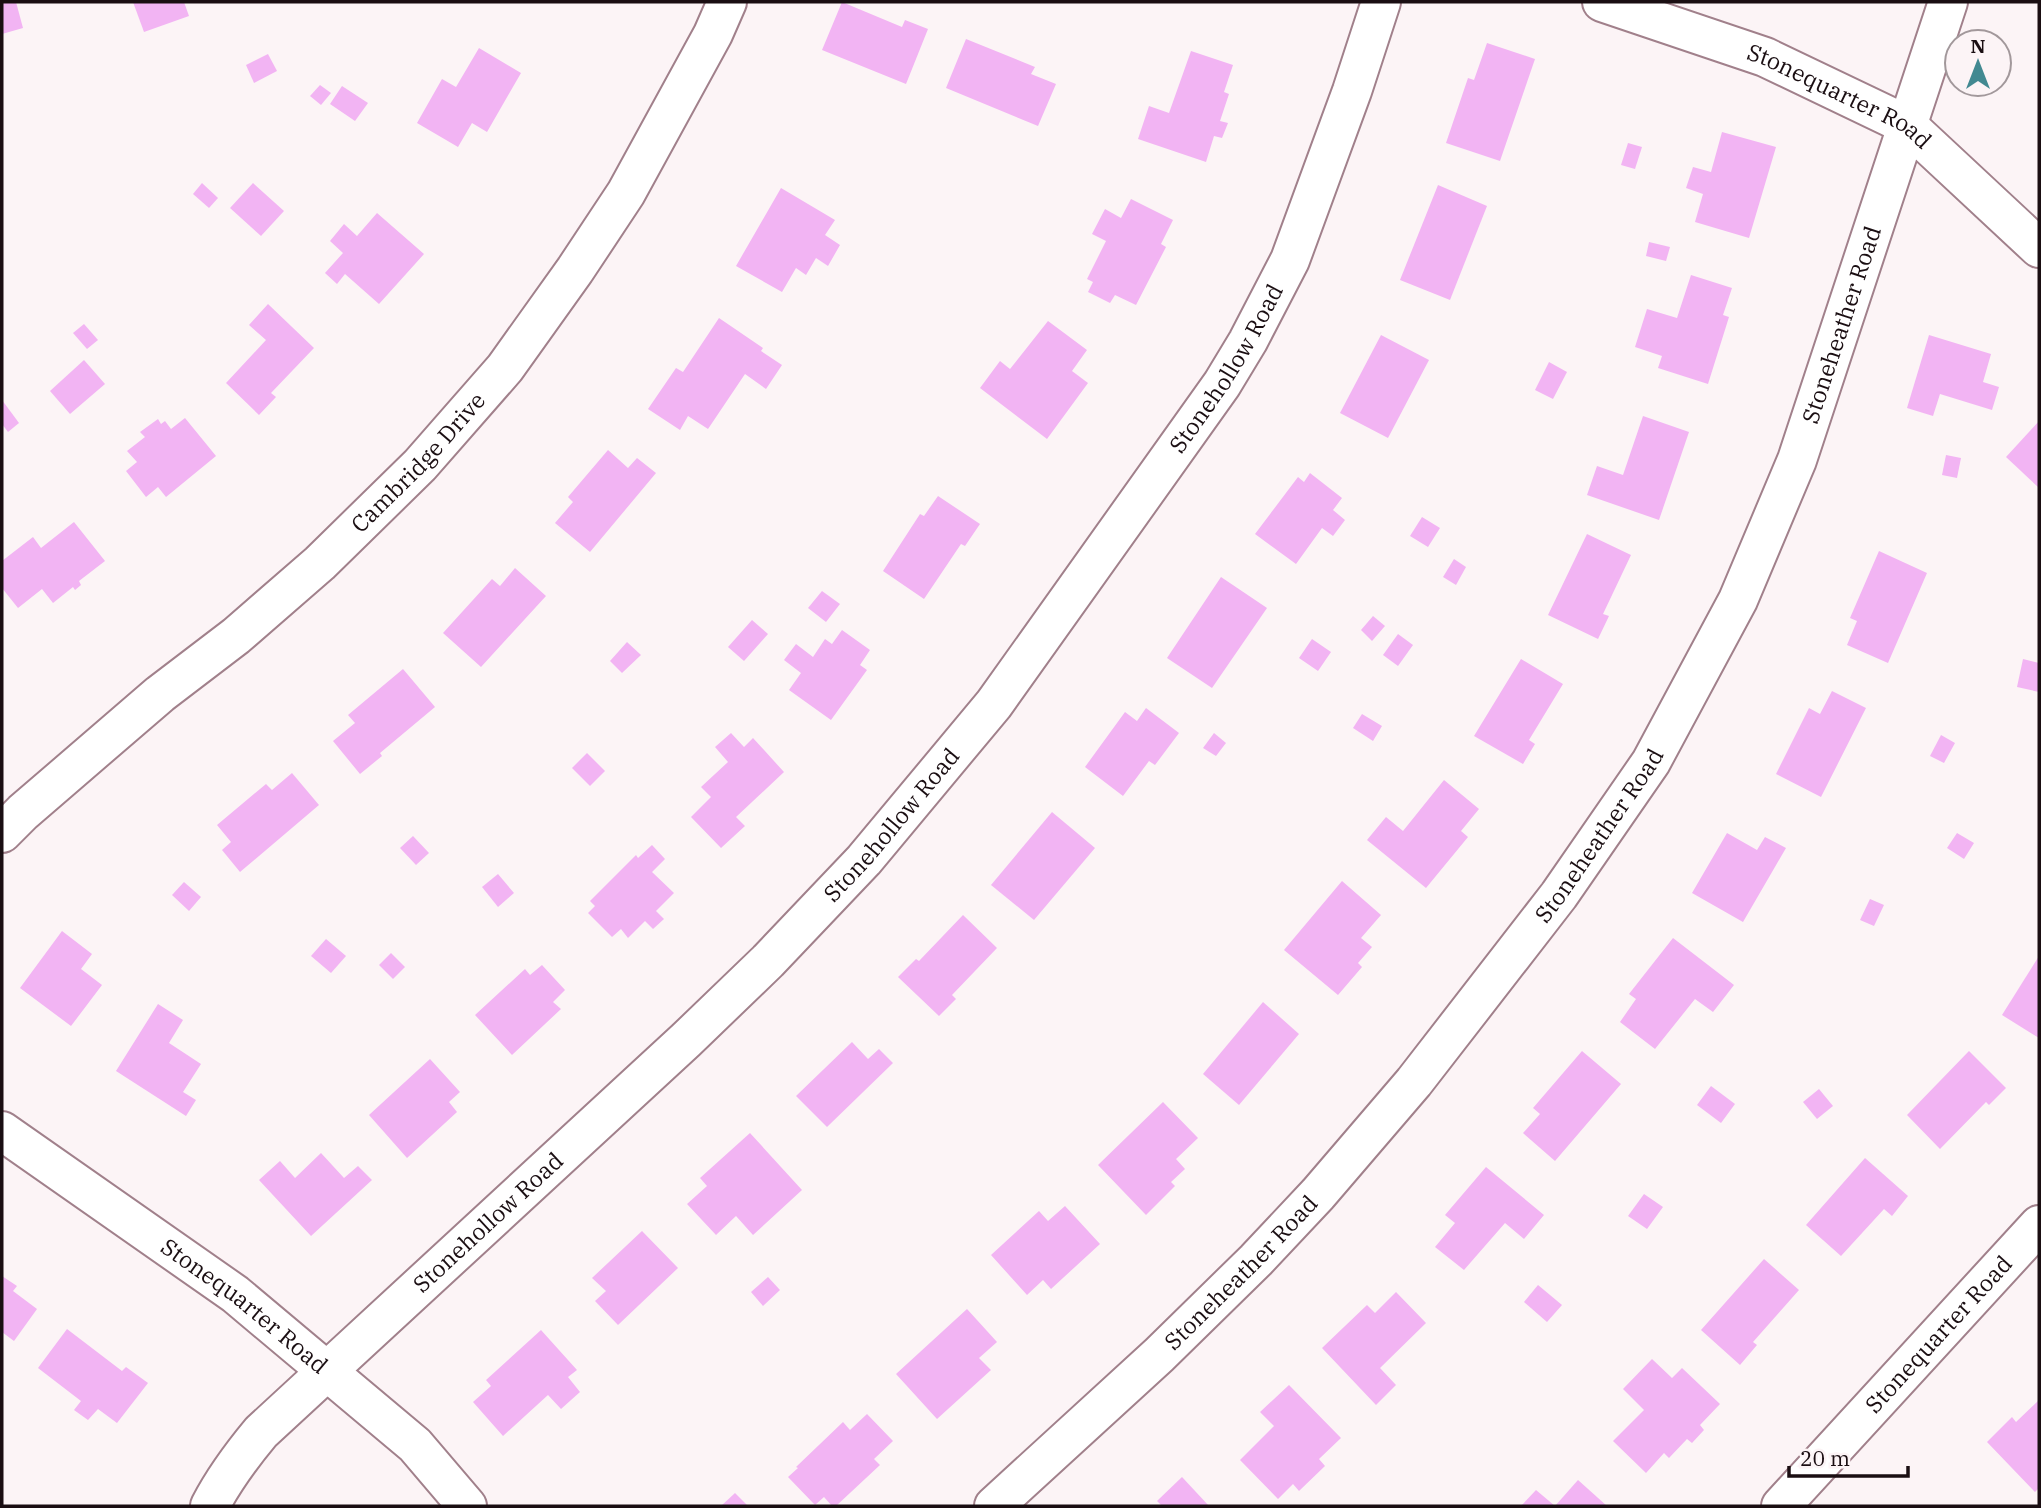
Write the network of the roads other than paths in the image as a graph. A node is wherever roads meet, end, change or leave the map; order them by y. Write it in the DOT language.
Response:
graph roads {
  1 [pos="727,2"];
  2 [pos="1381,2"];
  3 [pos="1602,2"];
  4 [pos="1948,2"];
  5 [pos="1907,125"];
  6 [pos="2039,248"];
  7 [pos="2,833"];
  8 [pos="2,1131"];
  9 [pos="2039,1225"];
  10 [pos="327,1371"];
  11 [pos="210,1506"];
  12 [pos="467,1506"];
  13 [pos="994,1506"];
  14 [pos="1781,1506"];
  1 -- 7 [label="street, Cambridge Drive"];
  2 -- 10 [label="street, Stonehollow Road"];
  3 -- 5 [label="street, Stonequarter Road"];
  4 -- 5 [label="street, Stoneheather Road"];
  5 -- 6 [label="street, Stonequarter Road"];
  5 -- 13 [label="street, Stoneheather Road"];
  8 -- 10 [label="street, Stonequarter Road"];
  9 -- 14 [label="street, Stonequarter Road"];
  10 -- 11 [label="street, Stonehollow Road"];
  10 -- 12 [label="street, Stonequarter Road"];
}
